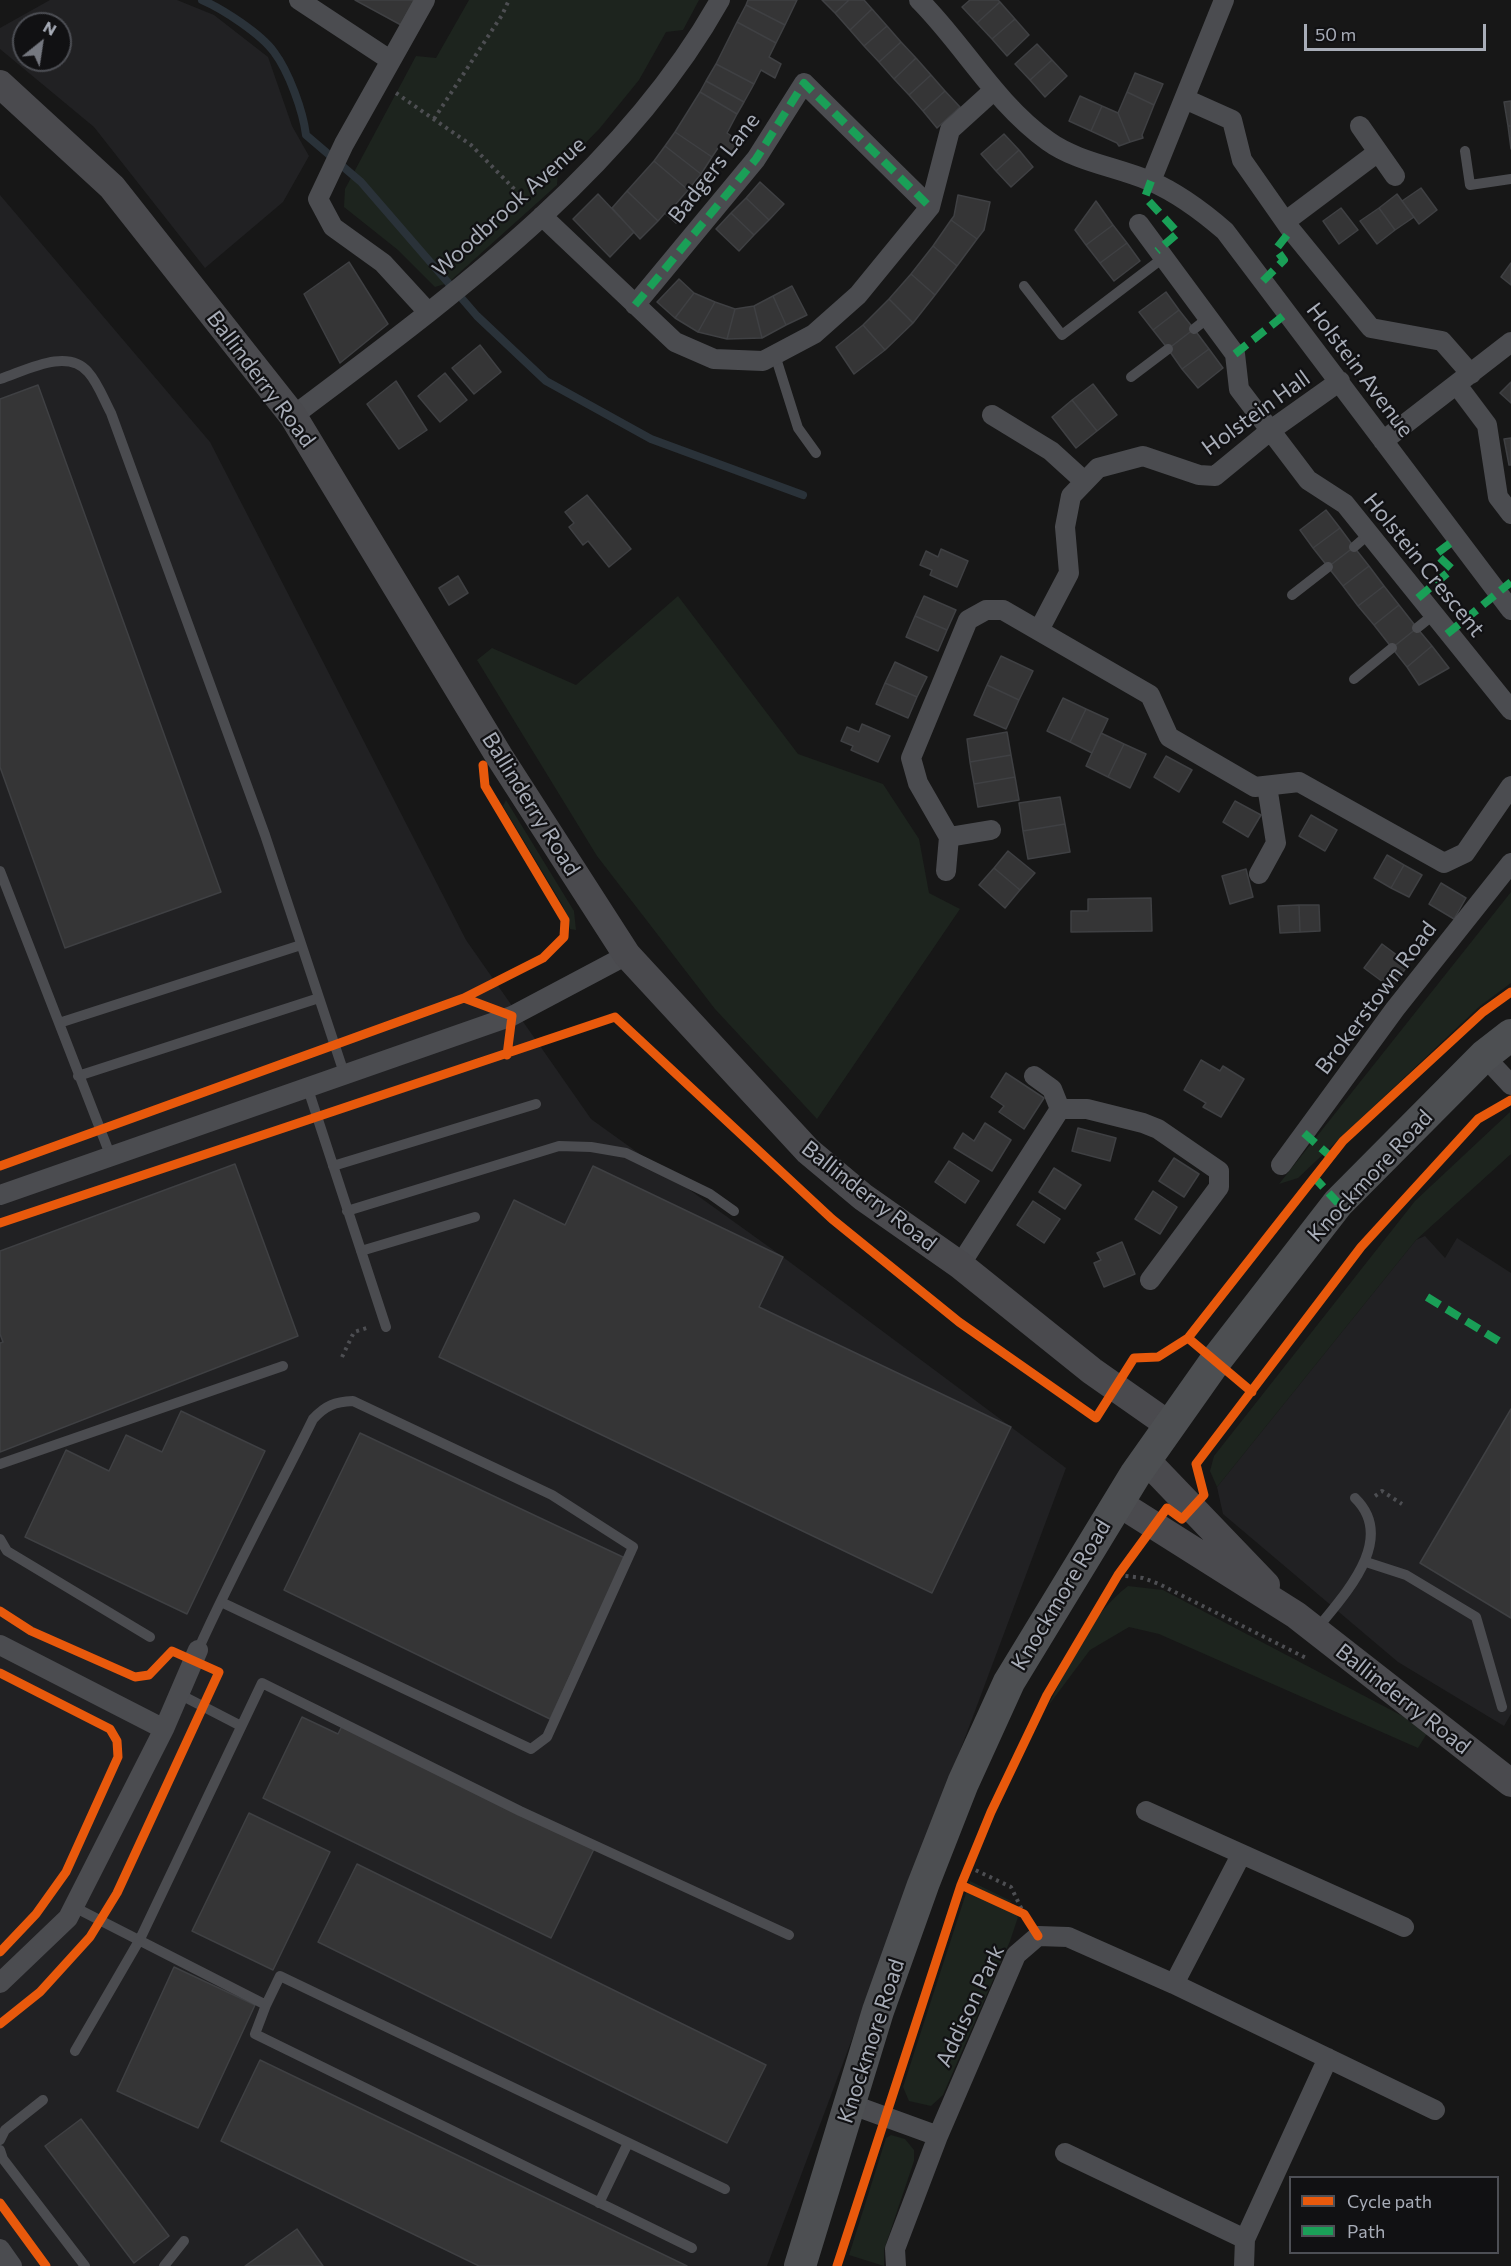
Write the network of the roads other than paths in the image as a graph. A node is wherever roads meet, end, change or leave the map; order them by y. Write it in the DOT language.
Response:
graph roads {
  1 [pos="299,0"];
  2 [pos="425,0"];
  3 [pos="719,0"];
  4 [pos="1224,0"];
  5 [pos="929,3"];
  6 [pos="390,60"];
  7 [pos="0,84"];
  8 [pos="993,91"];
  9 [pos="1185,99"];
  10 [pos="1360,126"];
  11 [pos="1378,152"];
  12 [pos="1465,152"];
  13 [pos="1395,176"];
  14 [pos="1511,179"];
  15 [pos="1151,181"];
  16 [pos="930,207"];
  17 [pos="542,216"];
  18 [pos="1286,221"];
  19 [pos="1139,224"];
  20 [pos="1163,258"];
  21 [pos="1024,286"];
  22 [pos="635,305"];
  23 [pos="428,312"];
  24 [pos="1511,342"];
  25 [pos="1168,349"];
  26 [pos="775,355"];
  27 [pos="1131,377"];
  28 [pos="0,379"];
  29 [pos="1464,379"];
  30 [pos="1340,381"];
  31 [pos="992,415"];
  32 [pos="293,416"];
  33 [pos="1271,430"];
  34 [pos="1383,441"];
  35 [pos="816,453"];
  36 [pos="1084,481"];
  37 [pos="1511,514"];
  38 [pos="1328,567"];
  39 [pos="1292,595"];
  40 [pos="1511,610"];
  41 [pos="1038,630"];
  42 [pos="1392,648"];
  43 [pos="1354,679"];
  44 [pos="1511,710"];
  45 [pos="1267,786"];
  46 [pos="1511,786"];
  47 [pos="991,830"];
  48 [pos="949,837"];
  49 [pos="1511,863"];
  50 [pos="0,871"];
  51 [pos="946,871"];
  52 [pos="1259,874"];
  53 [pos="302,945"];
  54 [pos="627,955"];
  55 [pos="319,998"];
  56 [pos="59,1023"];
  57 [pos="1511,1035"];
  58 [pos="1484,1056"];
  59 [pos="78,1076"];
  60 [pos="345,1076"];
  61 [pos="1034,1076"];
  62 [pos="1511,1085"];
  63 [pos="308,1089"];
  64 [pos="536,1104"];
  65 [pos="1060,1109"];
  66 [pos="111,1157"];
  67 [pos="1281,1165"];
  68 [pos="333,1166"];
  69 [pos="0,1196"];
  70 [pos="347,1211"];
  71 [pos="734,1211"];
  72 [pos="475,1217"];
  73 [pos="361,1251"];
  74 [pos="960,1265"];
  75 [pos="1150,1280"];
  76 [pos="386,1324"];
  77 [pos="283,1366"];
  78 [pos="1169,1425"];
  79 [pos="1145,1459"];
  80 [pos="0,1464"];
  81 [pos="1117,1502"];
  82 [pos="1358,1502"];
  83 [pos="0,1539"];
  84 [pos="1366,1562"];
  85 [pos="221,1602"];
  86 [pos="1306,1623"];
  87 [pos="150,1637"];
  88 [pos="0,1646"];
  89 [pos="198,1650"];
  90 [pos="179,1694"];
  91 [pos="1502,1707"];
  92 [pos="241,1726"];
  93 [pos="164,1729"];
  94 [pos="1511,1783"];
  95 [pos="1146,1811"];
  96 [pos="1241,1855"];
  97 [pos="74,1906"];
  98 [pos="1404,1927"];
  99 [pos="789,1935"];
  100 [pos="140,1940"];
  101 [pos="0,1983"];
  102 [pos="1173,1984"];
  103 [pos="266,2005"];
  104 [pos="75,2051"];
  105 [pos="1328,2058"];
  106 [pos="43,2100"];
  107 [pos="850,2104"];
  108 [pos="1435,2110"];
  109 [pos="938,2136"];
  110 [pos="0,2140"];
  111 [pos="628,2143"];
  112 [pos="0,2150"];
  113 [pos="1065,2153"];
  114 [pos="724,2189"];
  115 [pos="599,2203"];
  116 [pos="1245,2239"];
  117 [pos="184,2241"];
  118 [pos="692,2248"];
  119 [pos="0,2249"];
  120 [pos="12,2266"];
  121 [pos="85,2266"];
  122 [pos="164,2266"];
  123 [pos="800,2266"];
  124 [pos="896,2266"];
  125 [pos="1244,2266"];
  1 -- 6 [label="street"];
  2 -- 6 [label="street"];
  3 -- 17 [label="street, Woodbrook Avenue"];
  4 -- 9 [label="street"];
  5 -- 8 [label="street, Holstein Avenue"];
  6 -- 23 [label="street"];
  7 -- 32 [label="main road, Ballinderry Road"];
  8 -- 15 [label="street, Holstein Avenue"];
  8 -- 16 [label="street"];
  9 -- 15 [label="street"];
  9 -- 18 [label="street"];
  10 -- 11 [label="street"];
  11 -- 13 [label="street"];
  11 -- 18 [label="street"];
  12 -- 14 [label="lane"];
  15 -- 30 [label="street, Holstein Avenue"];
  16 -- 22 [label="street, Badgers Lane"];
  16 -- 26 [label="street"];
  17 -- 22 [label="street"];
  17 -- 23 [label="street, Woodbrook Avenue"];
  18 -- 29 [label="street"];
  19 -- 20 [label="street, Holstein Crescent"];
  20 -- 21 [label="lane"];
  20 -- 33 [label="street, Holstein Crescent"];
  22 -- 26 [label="street"];
  23 -- 32 [label="street, Woodbrook Avenue"];
  24 -- 29 [label="street"];
  25 -- 27 [label="lane"];
  26 -- 35 [label="lane"];
  28 -- 53 [label="lane"];
  29 -- 34 [label="street"];
  29 -- 37 [label="street"];
  30 -- 33 [label="street, Holstein Hall"];
  30 -- 34 [label="street, Holstein Avenue"];
  31 -- 36 [label="street"];
  32 -- 54 [label="main road, Ballinderry Road"];
  33 -- 36 [label="street, Holstein Hall"];
  33 -- 44 [label="street, Holstein Crescent"];
  34 -- 40 [label="street, Holstein Avenue"];
  36 -- 41 [label="street, Holstein Hall"];
  38 -- 39 [label="lane"];
  41 -- 45 [label="street"];
  41 -- 48 [label="street"];
  42 -- 43 [label="lane"];
  45 -- 46 [label="street"];
  45 -- 52 [label="street"];
  47 -- 48 [label="street"];
  48 -- 51 [label="street"];
  49 -- 67 [label="street, Brokerstown Road"];
  50 -- 56 [label="lane"];
  53 -- 55 [label="lane"];
  53 -- 56 [label="lane"];
  54 -- 60 [label="street"];
  54 -- 74 [label="main road, Ballinderry Road"];
  55 -- 59 [label="lane"];
  55 -- 60 [label="lane"];
  56 -- 59 [label="lane"];
  57 -- 58 [label="main road, Knockmore Road"];
  58 -- 62 [label="street"];
  58 -- 78 [label="main road, Knockmore Road"];
  59 -- 66 [label="lane"];
  60 -- 63 [label="street"];
  61 -- 65 [label="street"];
  63 -- 66 [label="street"];
  63 -- 68 [label="lane"];
  64 -- 68 [label="lane"];
  65 -- 74 [label="street"];
  65 -- 75 [label="street"];
  66 -- 69 [label="street"];
  68 -- 70 [label="lane"];
  70 -- 71 [label="lane"];
  70 -- 73 [label="lane"];
  72 -- 73 [label="lane"];
  73 -- 76 [label="lane"];
  74 -- 78 [label="main road, Ballinderry Road"];
  77 -- 80 [label="lane"];
  78 -- 79 [label="main road, Knockmore Road"];
  79 -- 81 [label="main road, Knockmore Road"];
  79 -- 86 [label="main road, Ballinderry Road"];
  81 -- 86 [label="main road, Ballinderry Road"];
  81 -- 107 [label="main road, Knockmore Road"];
  82 -- 84 [label="lane"];
  83 -- 87 [label="lane"];
  84 -- 86 [label="lane"];
  84 -- 91 [label="lane"];
  85 -- 85 [label="lane"];
  85 -- 89 [label="lane"];
  86 -- 94 [label="main road, Ballinderry Road"];
  88 -- 93 [label="street"];
  89 -- 90 [label="street"];
  90 -- 92 [label="lane"];
  90 -- 93 [label="street"];
  92 -- 99 [label="lane"];
  92 -- 100 [label="lane"];
  93 -- 97 [label="street"];
  95 -- 96 [label="street"];
  96 -- 98 [label="street"];
  96 -- 102 [label="street"];
  97 -- 100 [label="lane"];
  97 -- 101 [label="street"];
  100 -- 103 [label="lane"];
  100 -- 104 [label="lane"];
  102 -- 105 [label="street, Addison Park"];
  102 -- 109 [label="street, Addison Park"];
  103 -- 111 [label="lane"];
  103 -- 115 [label="lane"];
  105 -- 108 [label="street, Addison Park"];
  105 -- 116 [label="street"];
  106 -- 110 [label="lane"];
  107 -- 109 [label="street"];
  107 -- 123 [label="main road, Knockmore Road"];
  109 -- 124 [label="street, Addison Park"];
  111 -- 114 [label="lane"];
  111 -- 115 [label="lane"];
  112 -- 121 [label="lane"];
  113 -- 116 [label="street"];
  115 -- 118 [label="lane"];
  116 -- 125 [label="street"];
  117 -- 122 [label="lane"];
  119 -- 120 [label="street"];
}
